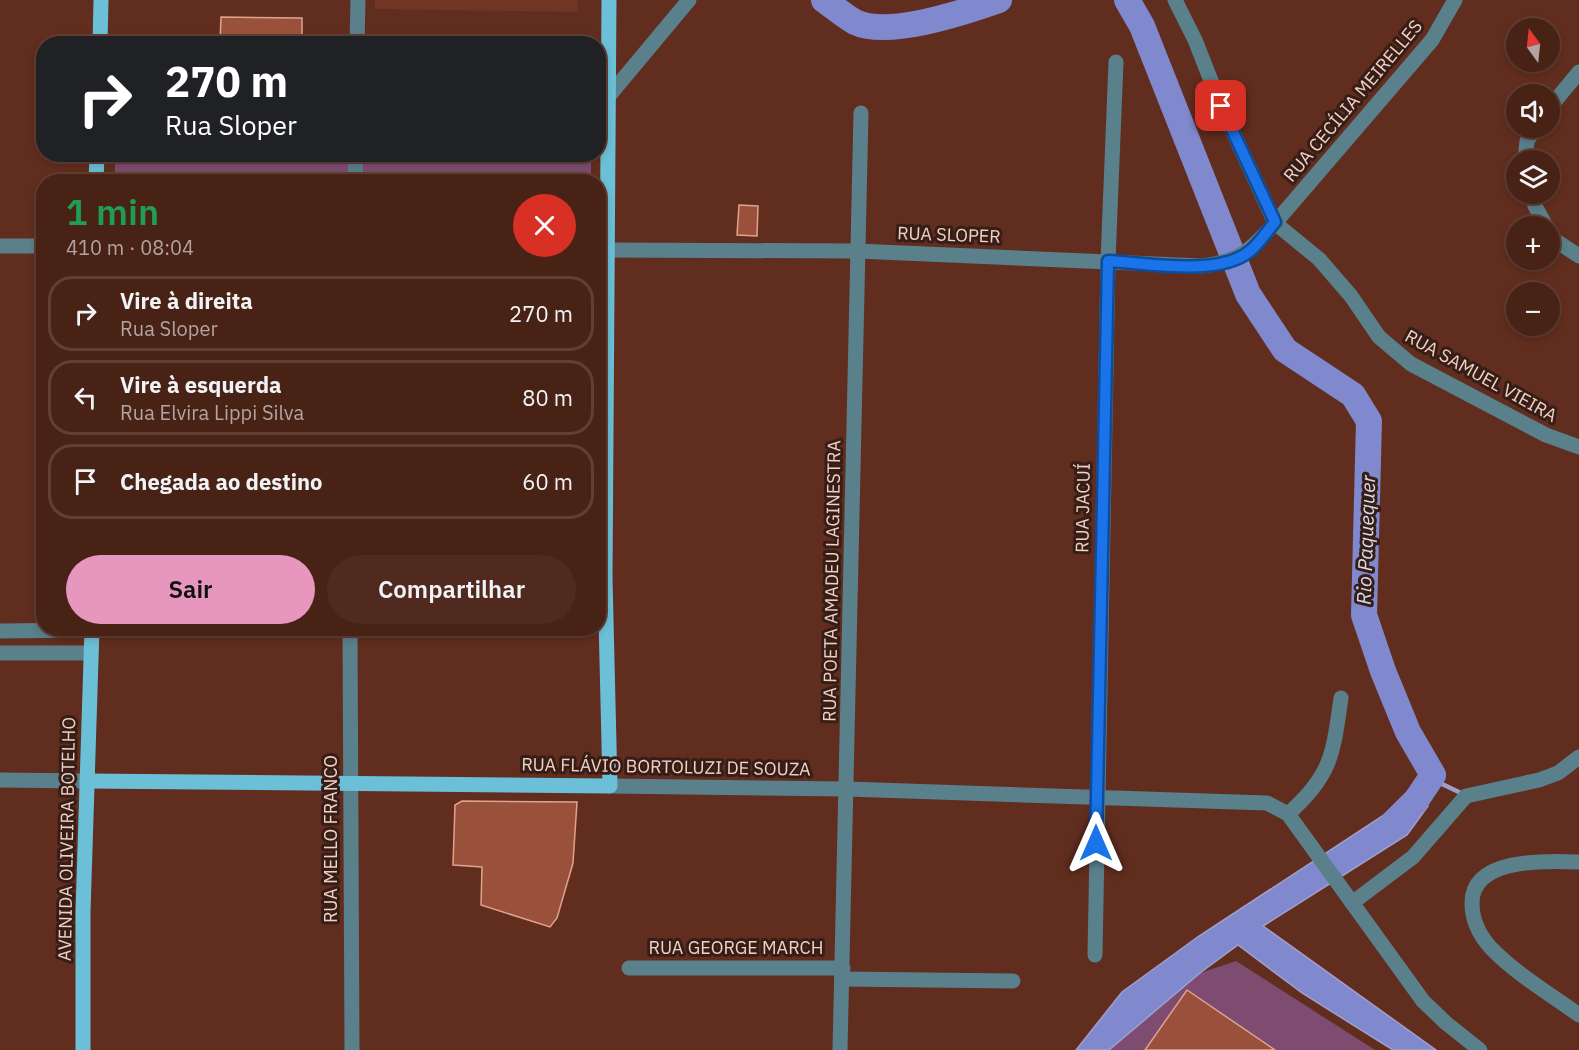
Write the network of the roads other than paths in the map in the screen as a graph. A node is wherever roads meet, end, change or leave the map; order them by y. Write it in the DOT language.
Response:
graph roads {
  1 [pos="101,0"];
  2 [pos="358,0"];
  3 [pos="609,0"];
  4 [pos="689,0"];
  5 [pos="1175,0"];
  6 [pos="1455,0"];
  7 [pos="100,36"];
  8 [pos="357,36"];
  9 [pos="1116,62"];
  10 [pos="1579,72"];
  11 [pos="1560,95"];
  12 [pos="608,97"];
  13 [pos="861,113"];
  14 [pos="606,119"];
  15 [pos="1275,222"];
  16 [pos="1560,244"];
  17 [pos="0,246"];
  18 [pos="36,246"];
  19 [pos="606,250"];
  20 [pos="857,251"];
  21 [pos="1579,256"];
  22 [pos="1108,261"];
  23 [pos="1579,447"];
  24 [pos="606,619"];
  25 [pos="36,630"];
  26 [pos="0,631"];
  27 [pos="92,636"];
  28 [pos="350,636"];
  29 [pos="0,653"];
  30 [pos="91,653"];
  31 [pos="1341,698"];
  32 [pos="1579,757"];
  33 [pos="0,780"];
  34 [pos="87,781"];
  35 [pos="349,783"];
  36 [pos="610,786"];
  37 [pos="848,789"];
  38 [pos="1096,799"];
  39 [pos="1288,814"];
  40 [pos="1579,862"];
  41 [pos="1352,903"];
  42 [pos="1095,955"];
  43 [pos="629,968"];
  44 [pos="843,974"];
  45 [pos="1013,981"];
  46 [pos="1579,1015"];
  47 [pos="83,1050"];
  48 [pos="352,1050"];
  49 [pos="840,1050"];
  50 [pos="1480,1050"];
  1 -- 7 [label="main road"];
  2 -- 8 [label="street"];
  3 -- 12 [label="main road"];
  4 -- 12 [label="street"];
  5 -- 15 [label="street"];
  6 -- 15 [label="street, RUA CECÍLIA MEIRELLES"];
  9 -- 22 [label="street, RUA JACUÍ"];
  10 -- 11 [label="street"];
  12 -- 14 [label="main road"];
  13 -- 20 [label="street, RUA POETA AMADEU LAGINESTRA"];
  15 -- 22 [label="street, RUA SLOPER"];
  15 -- 23 [label="street, RUA SAMUEL VIEIRA"];
  16 -- 21 [label="street"];
  17 -- 18 [label="street"];
  19 -- 20 [label="street, RUA SLOPER"];
  20 -- 22 [label="street, RUA SLOPER"];
  20 -- 37 [label="street, RUA POETA AMADEU LAGINESTRA"];
  22 -- 38 [label="street, RUA JACUÍ"];
  24 -- 36 [label="main road"];
  25 -- 26 [label="street"];
  27 -- 30 [label="main road, AVENIDA OLIVEIRA BOTELHO"];
  28 -- 35 [label="street, RUA MELLO FRANCO"];
  29 -- 30 [label="street"];
  30 -- 34 [label="main road, AVENIDA OLIVEIRA BOTELHO"];
  31 -- 39 [label="street"];
  32 -- 41 [label="street"];
  33 -- 34 [label="street, RUA FLÁVIO BORTOLUZI DE SOUZA"];
  34 -- 35 [label="main road, RUA FLÁVIO BORTOLUZI DE SOUZA"];
  34 -- 47 [label="main road, AVENIDA OLIVEIRA BOTELHO"];
  35 -- 36 [label="main road, RUA FLÁVIO BORTOLUZI DE SOUZA"];
  35 -- 48 [label="street, RUA MELLO FRANCO"];
  36 -- 37 [label="street, RUA FLÁVIO BORTOLUZI DE SOUZA"];
  37 -- 38 [label="street, RUA FLÁVIO BORTOLUZI DE SOUZA"];
  37 -- 44 [label="street, RUA POETA AMADEU LAGINESTRA"];
  38 -- 39 [label="street, RUA FLÁVIO BORTOLUZI DE SOUZA"];
  38 -- 42 [label="street, RUA JACUÍ"];
  39 -- 41 [label="street, RUA FLÁVIO BORTOLUZI DE SOUZA"];
  40 -- 46 [label="street"];
  41 -- 50 [label="street, RUA FLÁVIO BORTOLUZI DE SOUZA"];
  43 -- 44 [label="street, RUA GEORGE MARCH"];
  44 -- 45 [label="street, RUA GEORGE MARCH"];
  44 -- 49 [label="street, RUA POETA AMADEU LAGINESTRA"];
}
